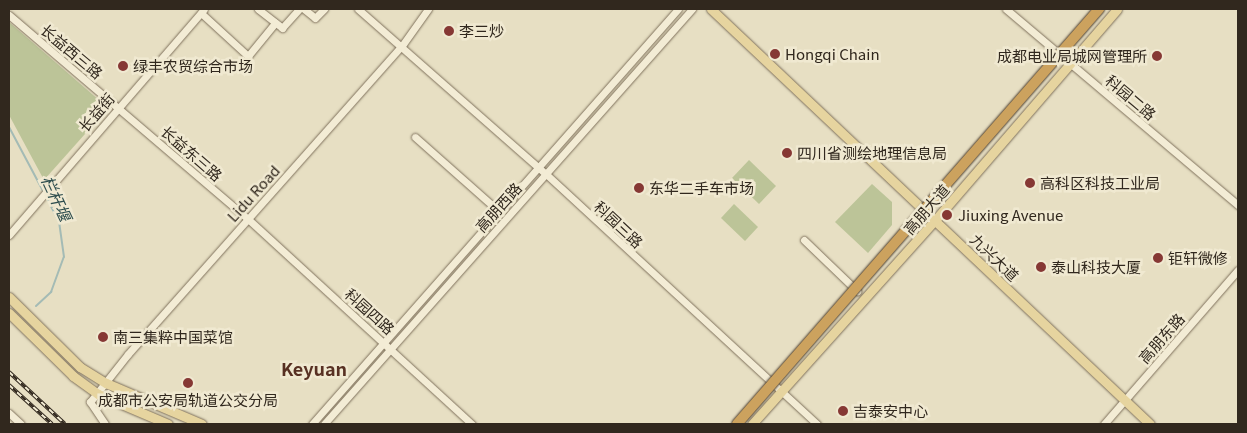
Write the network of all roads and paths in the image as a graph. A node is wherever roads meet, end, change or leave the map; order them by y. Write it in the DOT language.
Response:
graph roads {
  1 [pos="258,9"];
  2 [pos="299,9"];
  3 [pos="304,9"];
  4 [pos="324,9"];
  5 [pos="358,9"];
  6 [pos="428,9"];
  7 [pos="678,9"];
  8 [pos="692,9"];
  9 [pos="711,9"];
  10 [pos="1006,9"];
  11 [pos="1098,9"];
  12 [pos="1105,9"];
  13 [pos="1117,9"];
  14 [pos="203,11"];
  15 [pos="9,15"];
  16 [pos="276,23"];
  17 [pos="401,47"];
  18 [pos="1066,61"];
  19 [pos="118,107"];
  20 [pos="415,137"];
  21 [pos="540,169"];
  22 [pos="546,174"];
  23 [pos="941,188"];
  24 [pos="1238,205"];
  25 [pos="928,211"];
  26 [pos="501,213"];
  27 [pos="248,219"];
  28 [pos="936,219"];
  29 [pos="9,235"];
  30 [pos="804,240"];
  31 [pos="1238,270"];
  32 [pos="858,291"];
  33 [pos="9,297"];
  34 [pos="9,313"];
  35 [pos="819,322"];
  36 [pos="388,345"];
  37 [pos="106,383"];
  38 [pos="778,389"];
  39 [pos="98,394"];
  40 [pos="1125,401"];
  41 [pos="9,412"];
  42 [pos="21,424"];
  43 [pos="105,424"];
  44 [pos="168,424"];
  45 [pos="202,424"];
  46 [pos="312,424"];
  47 [pos="324,424"];
  48 [pos="472,424"];
  49 [pos="739,424"];
  50 [pos="752,424"];
  51 [pos="817,424"];
  52 [pos="1104,424"];
  53 [pos="1150,424"];
  1 -- 16 [label="street"];
  2 -- 16 [label="street"];
  3 -- 4 [label="street"];
  5 -- 17 [label="street, 科园三路"];
  6 -- 17 [label="street, Lidu Road"];
  7 -- 21 [label="street, 高朋西路"];
  8 -- 22 [label="street, 高朋西路"];
  9 -- 25 [label="main road, 九兴大道"];
  10 -- 18 [label="street, 科园二路"];
  11 -- 23 [label="highway, bridge"];
  12 -- 18 [label="main road, 高朋大道"];
  13 -- 18 [label="main road, 高朋大道"];
  14 -- 16 [label="street"];
  14 -- 19 [label="street, 长益街"];
  15 -- 19 [label="street, 长益西三路"];
  17 -- 21 [label="street, 科园三路"];
  17 -- 27 [label="street, Lidu Road"];
  18 -- 24 [label="street, 科园二路"];
  18 -- 25 [label="main road, 高朋大道"];
  18 -- 28 [label="main road, 高朋大道"];
  19 -- 27 [label="street, 长益东三路"];
  19 -- 29 [label="street, 长益街"];
  20 -- 26 [label="street"];
  21 -- 22 [label="street, 科园三路"];
  21 -- 26 [label="street, 高朋西路"];
  22 -- 36 [label="street, 高朋西路"];
  22 -- 38 [label="street, 科园三路"];
  23 -- 35 [label="highway, bridge"];
  23 -- 49 [label="highway, bridge"];
  25 -- 28 [label="main road, 九兴大道"];
  25 -- 32 [label="main road, 高朋大道"];
  26 -- 36 [label="street, 高朋西路"];
  27 -- 36 [label="street, 科园四路"];
  27 -- 37 [label="street, Lidu Road"];
  28 -- 38 [label="main road, 高朋大道"];
  28 -- 40 [label="main road, 九兴大道"];
  30 -- 32 [label="street"];
  31 -- 40 [label="street, 高朋东路"];
  32 -- 38 [label="main road, 高朋大道"];
  33 -- 37 [label="main road"];
  34 -- 39 [label="main road"];
  36 -- 46 [label="street, 高朋西路"];
  36 -- 47 [label="street, 高朋西路"];
  36 -- 48 [label="street, 科园四路"];
  37 -- 39 [label="street, Lidu Road"];
  37 -- 45 [label="main road"];
  38 -- 49 [label="main road, 高朋大道"];
  38 -- 50 [label="main road, 高朋大道"];
  38 -- 51 [label="street, 科园三路"];
  39 -- 43 [label="street"];
  39 -- 44 [label="main road"];
  40 -- 52 [label="street, 高朋东路"];
  40 -- 53 [label="main road, 九兴大道"];
  41 -- 42 [label="street"];
}
